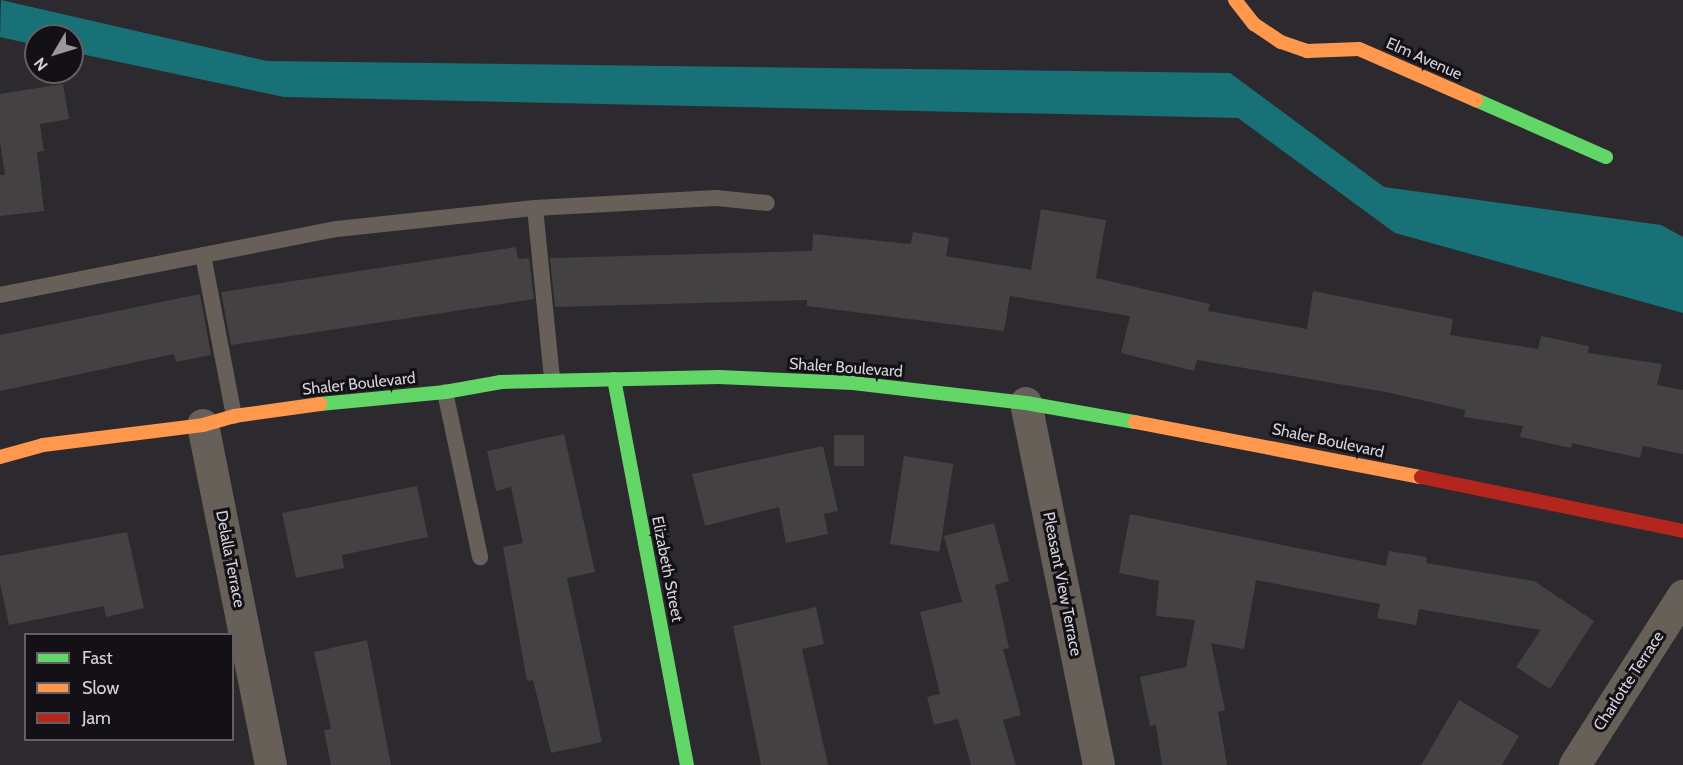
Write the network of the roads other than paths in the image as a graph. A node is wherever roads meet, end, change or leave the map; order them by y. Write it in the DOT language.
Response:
graph roads {
  1 [pos="1235,0"];
  2 [pos="1606,157"];
  3 [pos="767,203"];
  4 [pos="535,208"];
  5 [pos="203,255"];
  6 [pos="0,295"];
  7 [pos="552,379"];
  8 [pos="614,379"];
  9 [pos="446,392"];
  10 [pos="1026,403"];
  11 [pos="234,416"];
  12 [pos="203,424"];
  13 [pos="0,457"];
  14 [pos="1683,531"];
  15 [pos="480,558"];
  16 [pos="1683,596"];
  17 [pos="271,765"];
  18 [pos="687,765"];
  19 [pos="1099,765"];
  20 [pos="1575,765"];
  1 -- 2 [label="street, Elm Avenue"];
  3 -- 4 [label="lane"];
  4 -- 5 [label="lane"];
  4 -- 7 [label="lane"];
  5 -- 6 [label="lane"];
  5 -- 11 [label="lane"];
  7 -- 8 [label="street, Shaler Boulevard"];
  7 -- 9 [label="street, Shaler Boulevard"];
  8 -- 10 [label="street, Shaler Boulevard"];
  8 -- 18 [label="street, Elizabeth Street"];
  9 -- 11 [label="street, Shaler Boulevard"];
  9 -- 15 [label="lane"];
  10 -- 14 [label="street, Shaler Boulevard"];
  10 -- 19 [label="street, Pleasant View Terrace"];
  11 -- 12 [label="street, Shaler Boulevard"];
  12 -- 13 [label="street, Shaler Boulevard"];
  12 -- 17 [label="street, Delalla Terrace"];
  16 -- 20 [label="street, Charlotte Terrace"];
}
